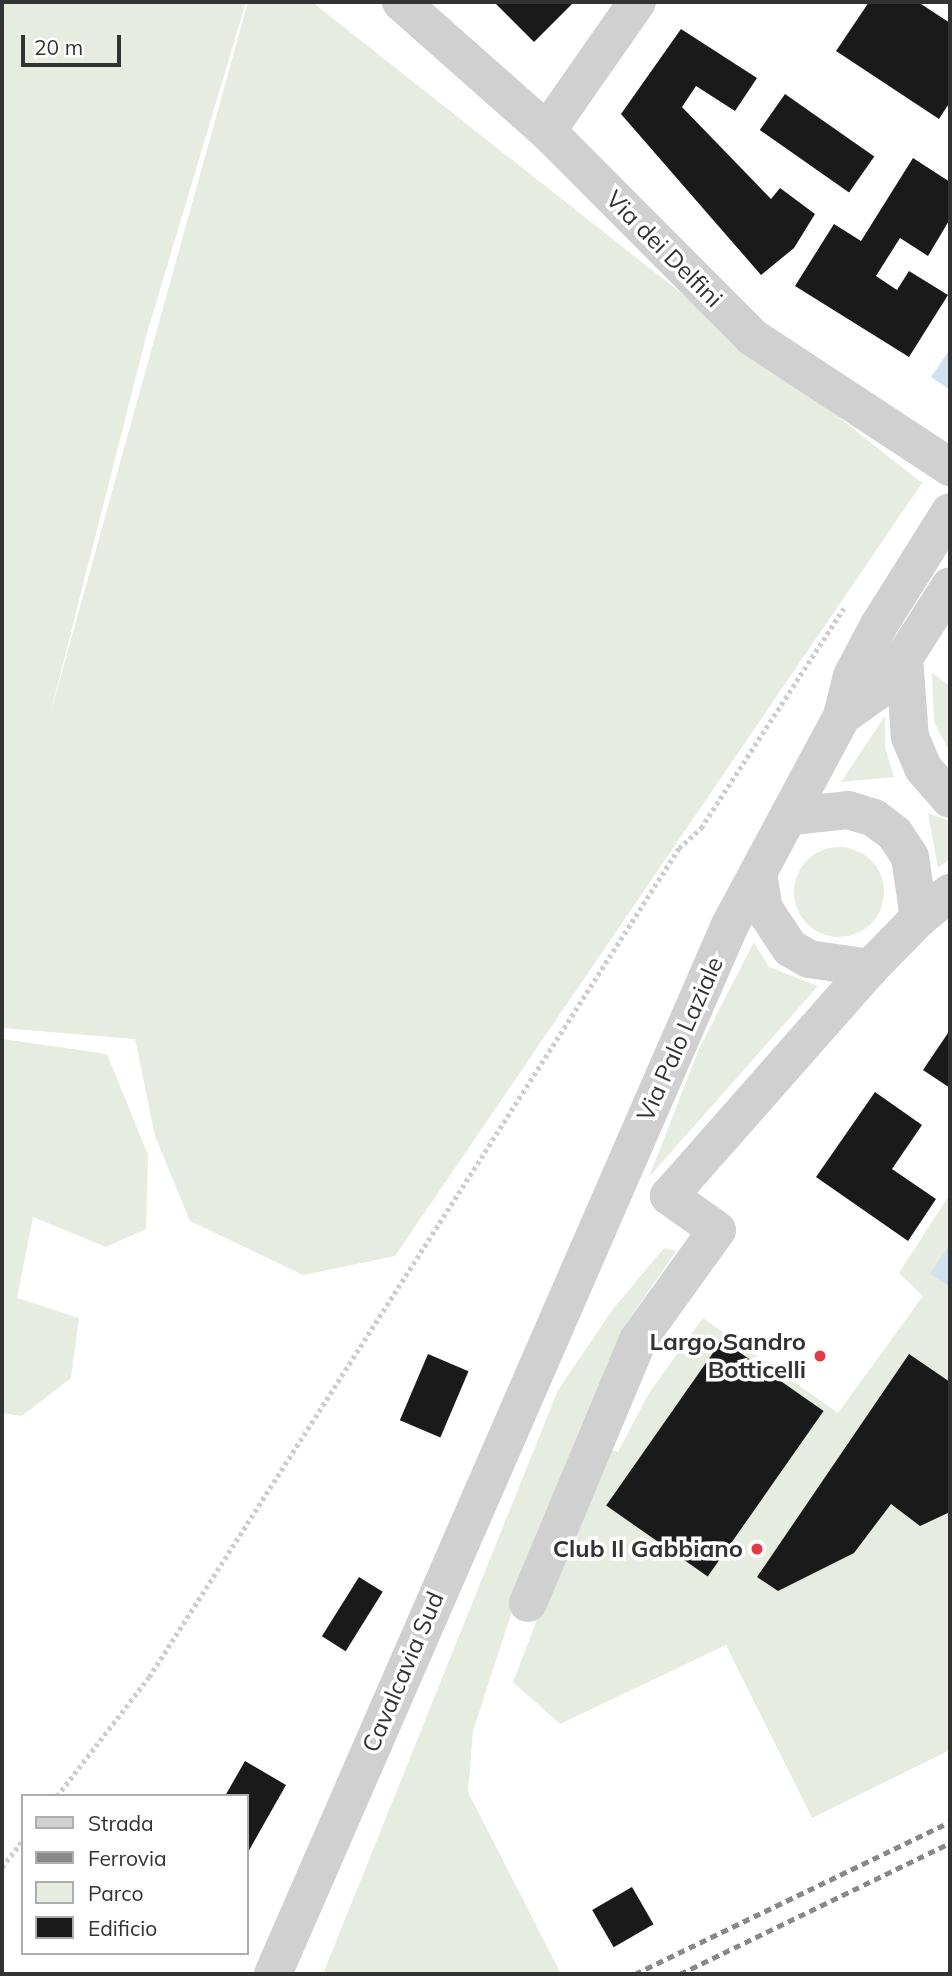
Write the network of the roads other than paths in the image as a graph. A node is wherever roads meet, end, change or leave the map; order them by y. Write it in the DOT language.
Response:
graph roads {
  1 [pos="401,2"];
  2 [pos="637,2"];
  3 [pos="547,131"];
  4 [pos="950,467"];
  5 [pos="950,512"];
  6 [pos="950,586"];
  7 [pos="904,659"];
  8 [pos="842,716"];
  9 [pos="950,799"];
  10 [pos="792,816"];
  11 [pos="758,873"];
  12 [pos="950,893"];
  13 [pos="919,918"];
  14 [pos="730,925"];
  15 [pos="774,931"];
  16 [pos="870,968"];
  17 [pos="534,1369"];
  18 [pos="528,1603"];
  19 [pos="273,1974"];
  1 -- 3 [label="street, Via dei Delfini"];
  2 -- 3 [label="street"];
  3 -- 4 [label="street, Via dei Delfini"];
  5 -- 8 [label="street, Via Palo Laziale"];
  6 -- 7 [label="street, Via Palo Laziale"];
  7 -- 8 [label="street, Via Palo Laziale"];
  7 -- 9 [label="street"];
  8 -- 10 [label="street, Via Palo Laziale"];
  10 -- 11 [label="street, Via Palo Laziale"];
  10 -- 13 [label="street"];
  11 -- 14 [label="street, Via Palo Laziale"];
  11 -- 15 [label="street"];
  12 -- 13 [label="street"];
  13 -- 16 [label="street"];
  14 -- 15 [label="street"];
  14 -- 17 [label="street, Via Palo Laziale"];
  15 -- 16 [label="street"];
  16 -- 18 [label="street"];
  17 -- 19 [label="street, Cavalcavia Sud"];
}
